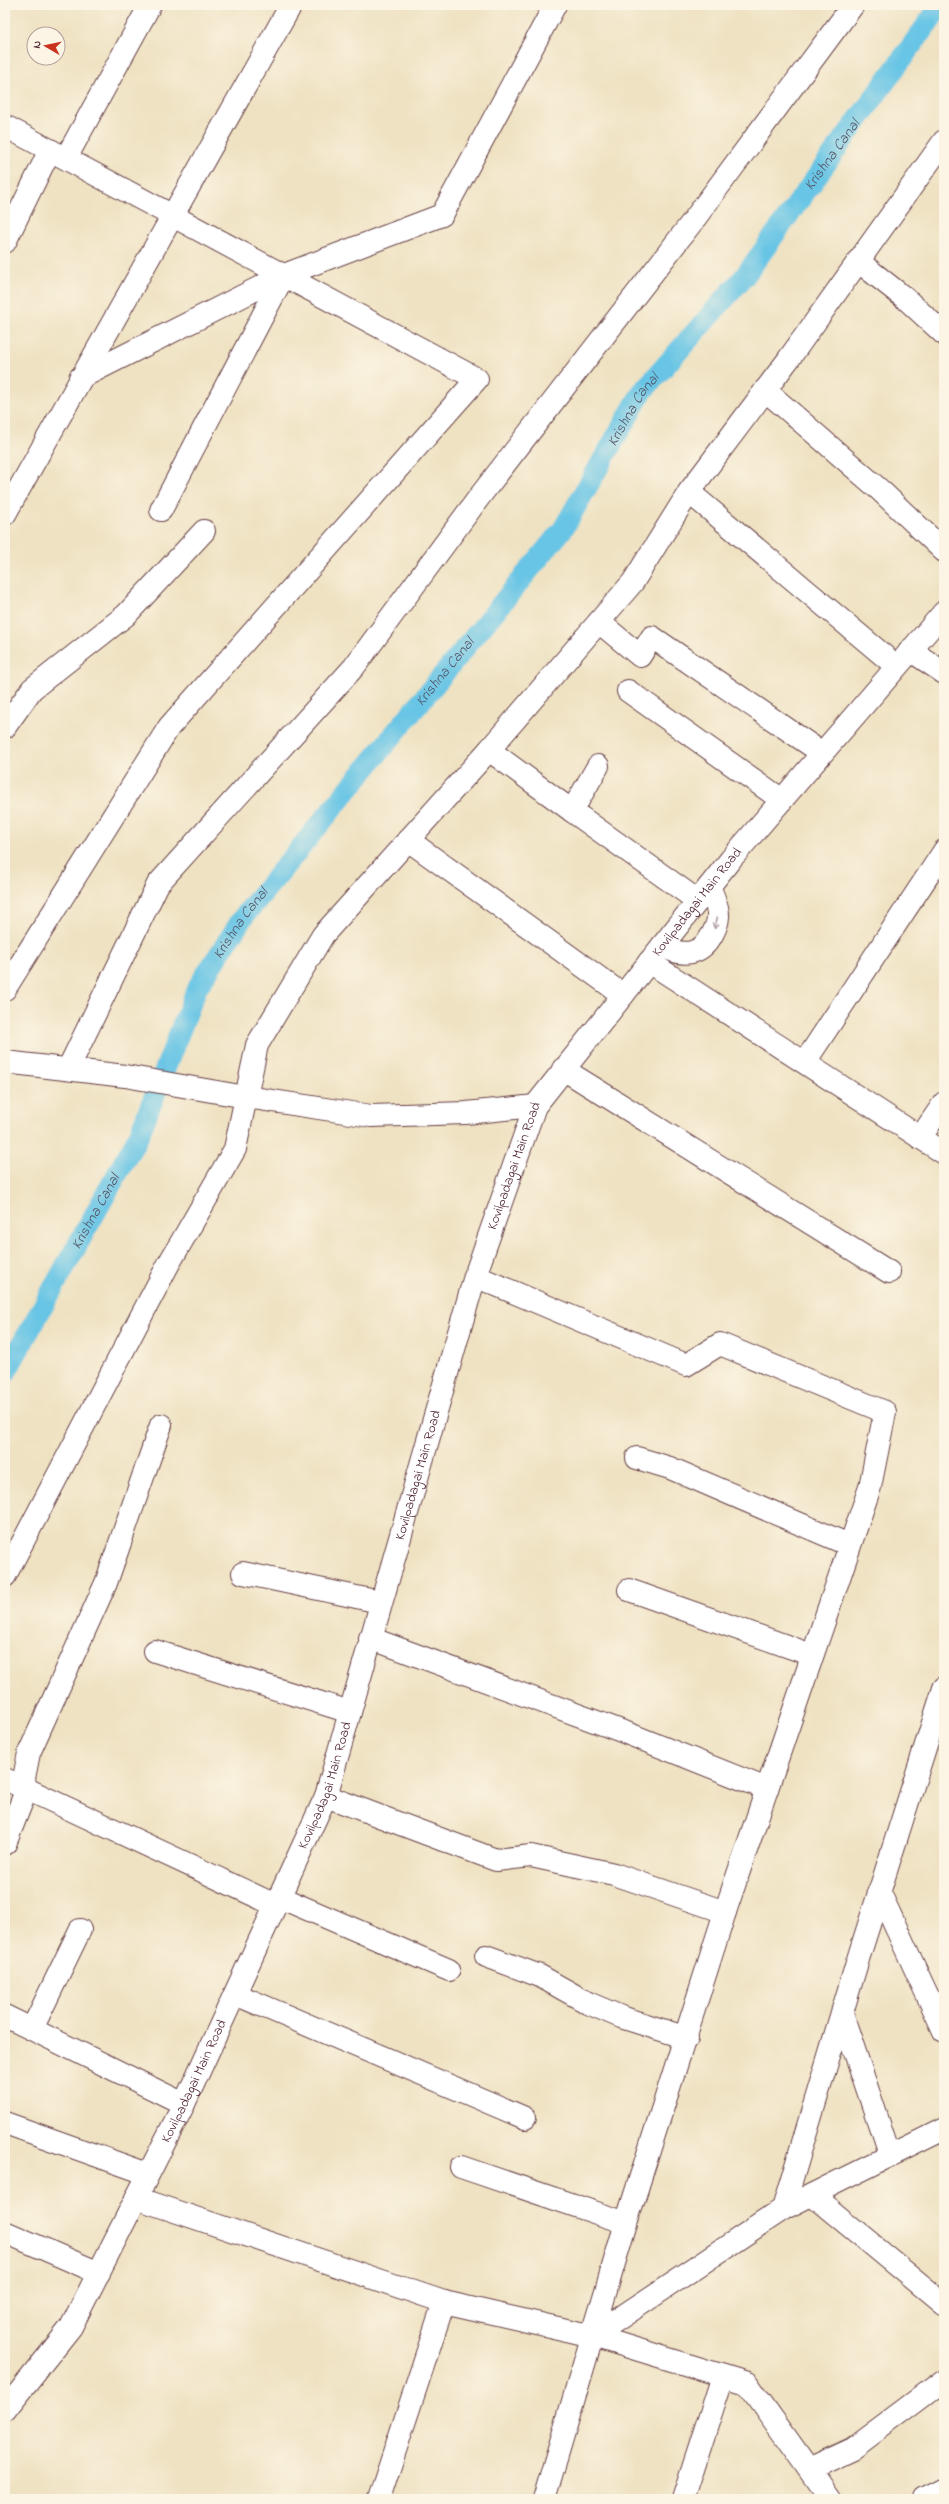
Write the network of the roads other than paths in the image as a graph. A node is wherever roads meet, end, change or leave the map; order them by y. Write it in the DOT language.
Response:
graph roads {
  1 [pos="150,5"];
  2 [pos="291,5"];
  3 [pos="555,5"];
  4 [pos="853,5"];
  5 [pos="5,126"];
  6 [pos="944,141"];
  7 [pos="58,154"];
  8 [pos="172,214"];
  9 [pos="5,242"];
  10 [pos="858,261"];
  11 [pos="284,275"];
  12 [pos="944,334"];
  13 [pos="80,378"];
  14 [pos="765,390"];
  15 [pos="690,492"];
  16 [pos="8,500"];
  17 [pos="161,510"];
  18 [pos="204,531"];
  19 [pos="944,551"];
  20 [pos="944,612"];
  21 [pos="599,622"];
  22 [pos="910,650"];
  23 [pos="896,666"];
  24 [pos="944,673"];
  25 [pos="628,691"];
  26 [pos="5,727"];
  27 [pos="489,750"];
  28 [pos="822,753"];
  29 [pos="598,766"];
  30 [pos="782,800"];
  31 [pos="572,811"];
  32 [pos="408,840"];
  33 [pos="944,851"];
  34 [pos="703,894"];
  35 [pos="655,954"];
  36 [pos="5,989"];
  37 [pos="623,994"];
  38 [pos="5,1062"];
  39 [pos="805,1062"];
  40 [pos="68,1069"];
  41 [pos="563,1069"];
  42 [pos="246,1097"];
  43 [pos="944,1103"];
  44 [pos="535,1106"];
  45 [pos="920,1138"];
  46 [pos="944,1154"];
  47 [pos="889,1272"];
  48 [pos="476,1276"];
  49 [pos="161,1425"];
  50 [pos="637,1458"];
  51 [pos="849,1545"];
  52 [pos="243,1573"];
  53 [pos="5,1576"];
  54 [pos="629,1590"];
  55 [pos="380,1602"];
  56 [pos="370,1638"];
  57 [pos="156,1651"];
  58 [pos="812,1655"];
  59 [pos="944,1688"];
  60 [pos="350,1712"];
  61 [pos="5,1780"];
  62 [pos="767,1789"];
  63 [pos="26,1791"];
  64 [pos="326,1796"];
  65 [pos="5,1844"];
  66 [pos="879,1891"];
  67 [pos="277,1901"];
  68 [pos="726,1912"];
  69 [pos="80,1930"];
  70 [pos="486,1956"];
  71 [pos="449,1970"];
  72 [pos="235,1994"];
  73 [pos="842,2014"];
  74 [pos="5,2016"];
  75 [pos="32,2029"];
  76 [pos="944,2031"];
  77 [pos="686,2038"];
  78 [pos="184,2104"];
  79 [pos="525,2118"];
  80 [pos="5,2123"];
  81 [pos="941,2135"];
  82 [pos="890,2156"];
  83 [pos="461,2167"];
  84 [pos="148,2174"];
  85 [pos="812,2195"];
  86 [pos="136,2198"];
  87 [pos="783,2209"];
  88 [pos="626,2223"];
  89 [pos="5,2232"];
  90 [pos="98,2273"];
  91 [pos="444,2302"];
  92 [pos="944,2304"];
  93 [pos="593,2336"];
  94 [pos="723,2376"];
  95 [pos="944,2380"];
  96 [pos="5,2410"];
  97 [pos="809,2469"];
  98 [pos="944,2489"];
  99 [pos="379,2499"];
  100 [pos="544,2499"];
  101 [pos="683,2499"];
  102 [pos="830,2499"];
  103 [pos="924,2499"];
  1 -- 7 [label="street"];
  2 -- 8 [label="street"];
  3 -- 11 [label="street"];
  4 -- 40 [label="street"];
  5 -- 7 [label="street"];
  6 -- 10 [label="street"];
  7 -- 8 [label="street"];
  7 -- 9 [label="street"];
  8 -- 11 [label="street"];
  8 -- 13 [label="street"];
  10 -- 12 [label="street"];
  10 -- 14 [label="street"];
  11 -- 13 [label="street"];
  11 -- 17 [label="street"];
  11 -- 36 [label="street"];
  13 -- 16 [label="street"];
  14 -- 15 [label="street"];
  14 -- 19 [label="street"];
  15 -- 21 [label="street"];
  15 -- 23 [label="street"];
  18 -- 26 [label="street"];
  20 -- 22 [label="street, Kovilpadagai Main Road"];
  21 -- 27 [label="street"];
  21 -- 28 [label="street"];
  22 -- 23 [label="street, Kovilpadagai Main Road"];
  22 -- 24 [label="street"];
  23 -- 28 [label="street, Kovilpadagai Main Road"];
  25 -- 30 [label="street"];
  27 -- 31 [label="street"];
  27 -- 32 [label="street"];
  28 -- 30 [label="street, Kovilpadagai Main Road"];
  29 -- 31 [label="street"];
  30 -- 34 [label="street, Kovilpadagai Main Road"];
  31 -- 34 [label="street"];
  32 -- 37 [label="street"];
  32 -- 42 [label="street"];
  33 -- 39 [label="street"];
  34 -- 35 [label="street, Kovilpadagai Main Road"];
  34 -- 35 [label="street, one-way"];
  35 -- 37 [label="street, Kovilpadagai Main Road"];
  35 -- 39 [label="street"];
  37 -- 41 [label="street, Kovilpadagai Main Road"];
  38 -- 40 [label="street"];
  39 -- 45 [label="street"];
  40 -- 42 [label="street"];
  41 -- 44 [label="street, Kovilpadagai Main Road"];
  41 -- 47 [label="street"];
  42 -- 44 [label="street"];
  42 -- 53 [label="street"];
  43 -- 45 [label="street"];
  44 -- 48 [label="street, Kovilpadagai Main Road"];
  45 -- 46 [label="street"];
  48 -- 51 [label="street"];
  48 -- 55 [label="street, Kovilpadagai Main Road"];
  49 -- 63 [label="street"];
  50 -- 51 [label="street"];
  51 -- 58 [label="street"];
  52 -- 55 [label="street"];
  54 -- 58 [label="street"];
  55 -- 56 [label="street, Kovilpadagai Main Road"];
  56 -- 60 [label="street, Kovilpadagai Main Road"];
  56 -- 62 [label="street"];
  57 -- 60 [label="street"];
  58 -- 62 [label="street"];
  59 -- 66 [label="street"];
  60 -- 64 [label="street, Kovilpadagai Main Road"];
  61 -- 63 [label="street"];
  62 -- 68 [label="street"];
  63 -- 65 [label="street"];
  63 -- 67 [label="street"];
  64 -- 67 [label="street, Kovilpadagai Main Road"];
  64 -- 68 [label="street"];
  66 -- 73 [label="street"];
  66 -- 76 [label="street"];
  67 -- 71 [label="street"];
  67 -- 72 [label="street, Kovilpadagai Main Road"];
  68 -- 77 [label="street"];
  69 -- 75 [label="street"];
  70 -- 77 [label="street"];
  72 -- 78 [label="street, Kovilpadagai Main Road"];
  72 -- 79 [label="street"];
  73 -- 82 [label="street"];
  73 -- 87 [label="street"];
  74 -- 75 [label="street"];
  75 -- 78 [label="street"];
  77 -- 88 [label="street"];
  78 -- 84 [label="street, Kovilpadagai Main Road"];
  80 -- 84 [label="street"];
  81 -- 82 [label="street"];
  82 -- 85 [label="street"];
  83 -- 88 [label="street"];
  84 -- 86 [label="street, Kovilpadagai Main Road"];
  85 -- 87 [label="street"];
  85 -- 92 [label="street"];
  86 -- 90 [label="street, Kovilpadagai Main Road"];
  86 -- 91 [label="street"];
  87 -- 93 [label="street"];
  88 -- 93 [label="street"];
  89 -- 90 [label="street"];
  90 -- 96 [label="street, Kovilpadagai Main Road"];
  91 -- 93 [label="street"];
  91 -- 99 [label="street"];
  93 -- 94 [label="street"];
  93 -- 100 [label="street"];
  94 -- 97 [label="street"];
  94 -- 101 [label="street"];
  95 -- 97 [label="street"];
  97 -- 102 [label="street"];
  98 -- 103 [label="street"];
}
